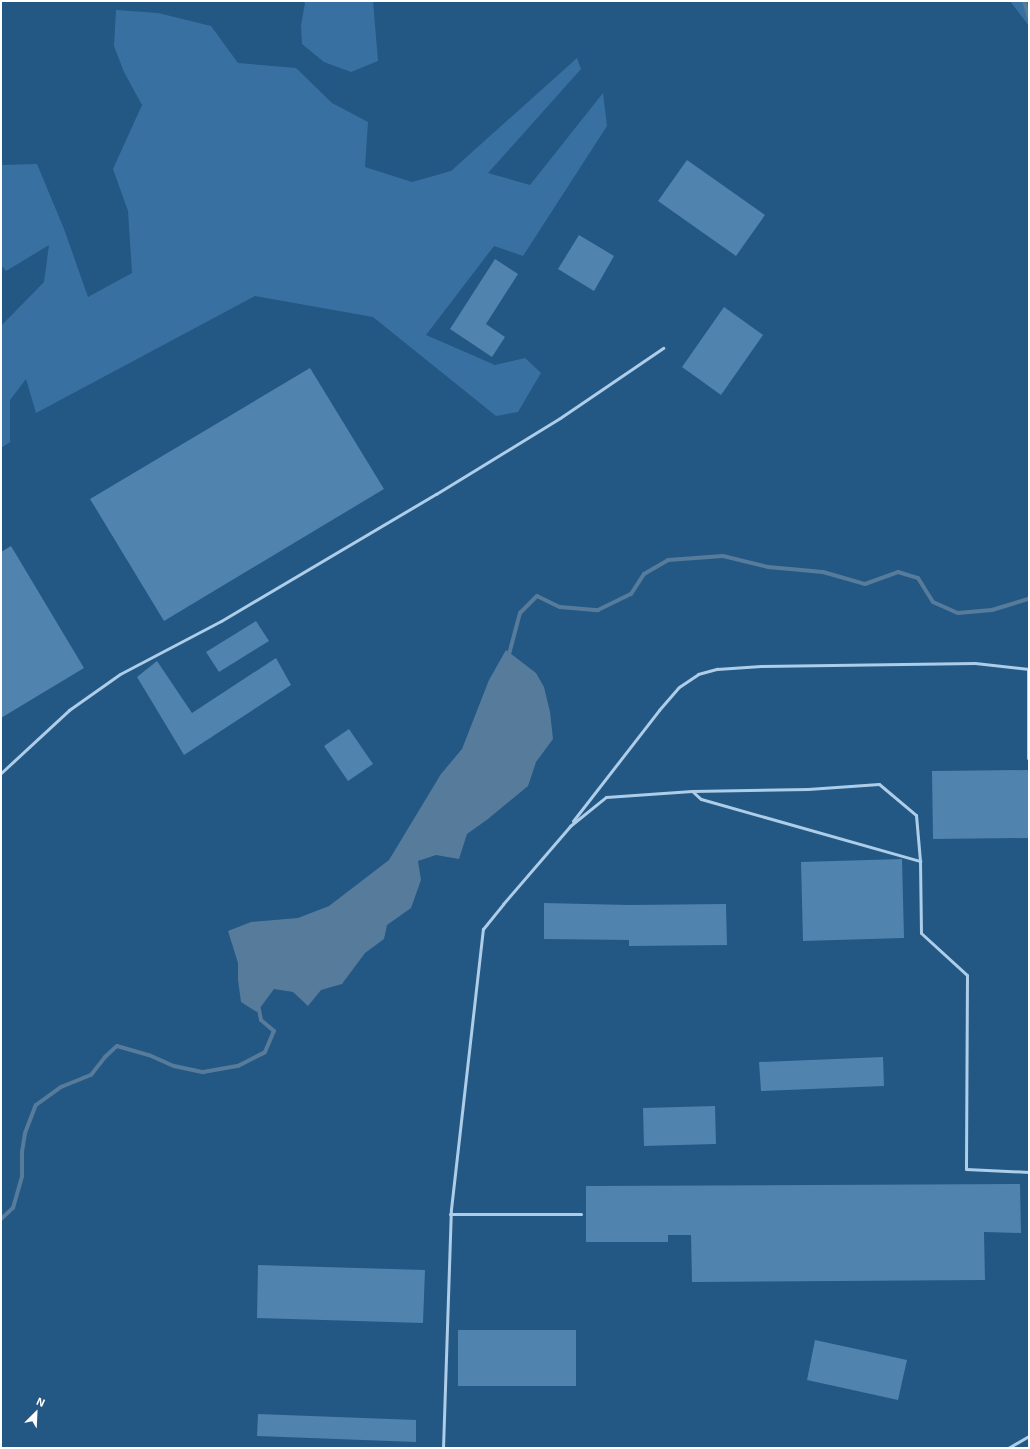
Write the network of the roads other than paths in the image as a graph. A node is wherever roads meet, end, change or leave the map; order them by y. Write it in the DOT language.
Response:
graph roads {
  1 [pos="663,348"];
  2 [pos="1029,669"];
  3 [pos="1029,736"];
  4 [pos="1028,758"];
  5 [pos="1,773"];
  6 [pos="692,791"];
  7 [pos="570,826"];
  8 [pos="920,861"];
  9 [pos="1029,1172"];
  10 [pos="450,1214"];
  11 [pos="581,1214"];
  12 [pos="1029,1436"];
  13 [pos="443,1448"];
  14 [pos="1008,1448"];
  1 -- 5 [label="lane"];
  2 -- 3 [label="lane"];
  2 -- 7 [label="lane"];
  3 -- 4 [label="lane"];
  6 -- 7 [label="lane"];
  6 -- 8 [label="lane"];
  6 -- 8 [label="lane"];
  7 -- 10 [label="lane"];
  8 -- 9 [label="lane"];
  10 -- 11 [label="lane"];
  10 -- 13 [label="lane"];
  12 -- 14 [label="lane"];
}
